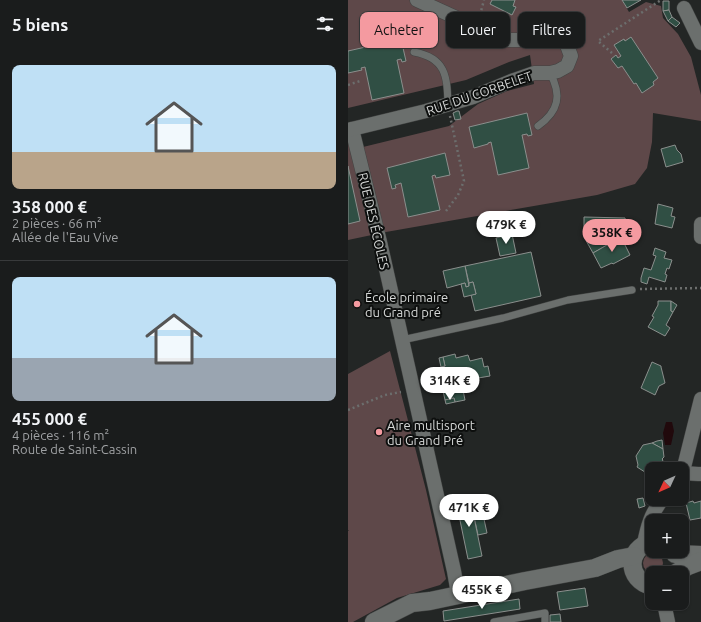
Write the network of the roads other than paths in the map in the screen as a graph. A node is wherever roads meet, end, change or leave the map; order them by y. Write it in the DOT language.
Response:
graph roads {
  1 [pos="417,0"];
  2 [pos="684,8"];
  3 [pos="701,42"];
  4 [pos="414,52"];
  5 [pos="550,73"];
  6 [pos="448,104"];
  7 [pos="538,126"];
  8 [pos="350,129"];
  9 [pos="701,224"];
  10 [pos="701,237"];
  11 [pos="632,290"];
  12 [pos="402,340"];
  13 [pos="701,399"];
  14 [pos="685,462"];
  15 [pos="689,474"];
  16 [pos="701,474"];
  17 [pos="657,506"];
  18 [pos="643,547"];
  19 [pos="689,554"];
  20 [pos="701,555"];
  21 [pos="701,561"];
  22 [pos="688,566"];
  23 [pos="595,568"];
  24 [pos="645,581"];
  25 [pos="645,583"];
  26 [pos="458,594"];
  27 [pos="430,601"];
  28 [pos="665,610"];
  29 [pos="374,622"];
  30 [pos="400,622"];
  31 [pos="494,622"];
  32 [pos="545,622"];
  33 [pos="668,622"];
  1 -- 5 [label="street, RUE DU CORBELET"];
  2 -- 3 [label="street"];
  4 -- 6 [label="lane"];
  5 -- 6 [label="street, RUE DU CORBELET"];
  5 -- 7 [label="lane"];
  6 -- 8 [label="street, RUE DU CORBELET"];
  8 -- 12 [label="street, RUE DES ÉCOLES"];
  9 -- 10 [label="street"];
  11 -- 12 [label="lane"];
  12 -- 26 [label="street, RUE DES ÉCOLES"];
  13 -- 14 [label="street"];
  15 -- 16 [label="street"];
  17 -- 18 [label="street"];
  18 -- 23 [label="street"];
  18 -- 24 [label="street"];
  19 -- 20 [label="street"];
  21 -- 22 [label="street"];
  23 -- 25 [label="street"];
  23 -- 26 [label="street"];
  26 -- 27 [label="street"];
  27 -- 29 [label="street"];
  27 -- 30 [label="street"];
  28 -- 33 [label="street"];
  31 -- 32 [label="lane"];
}
